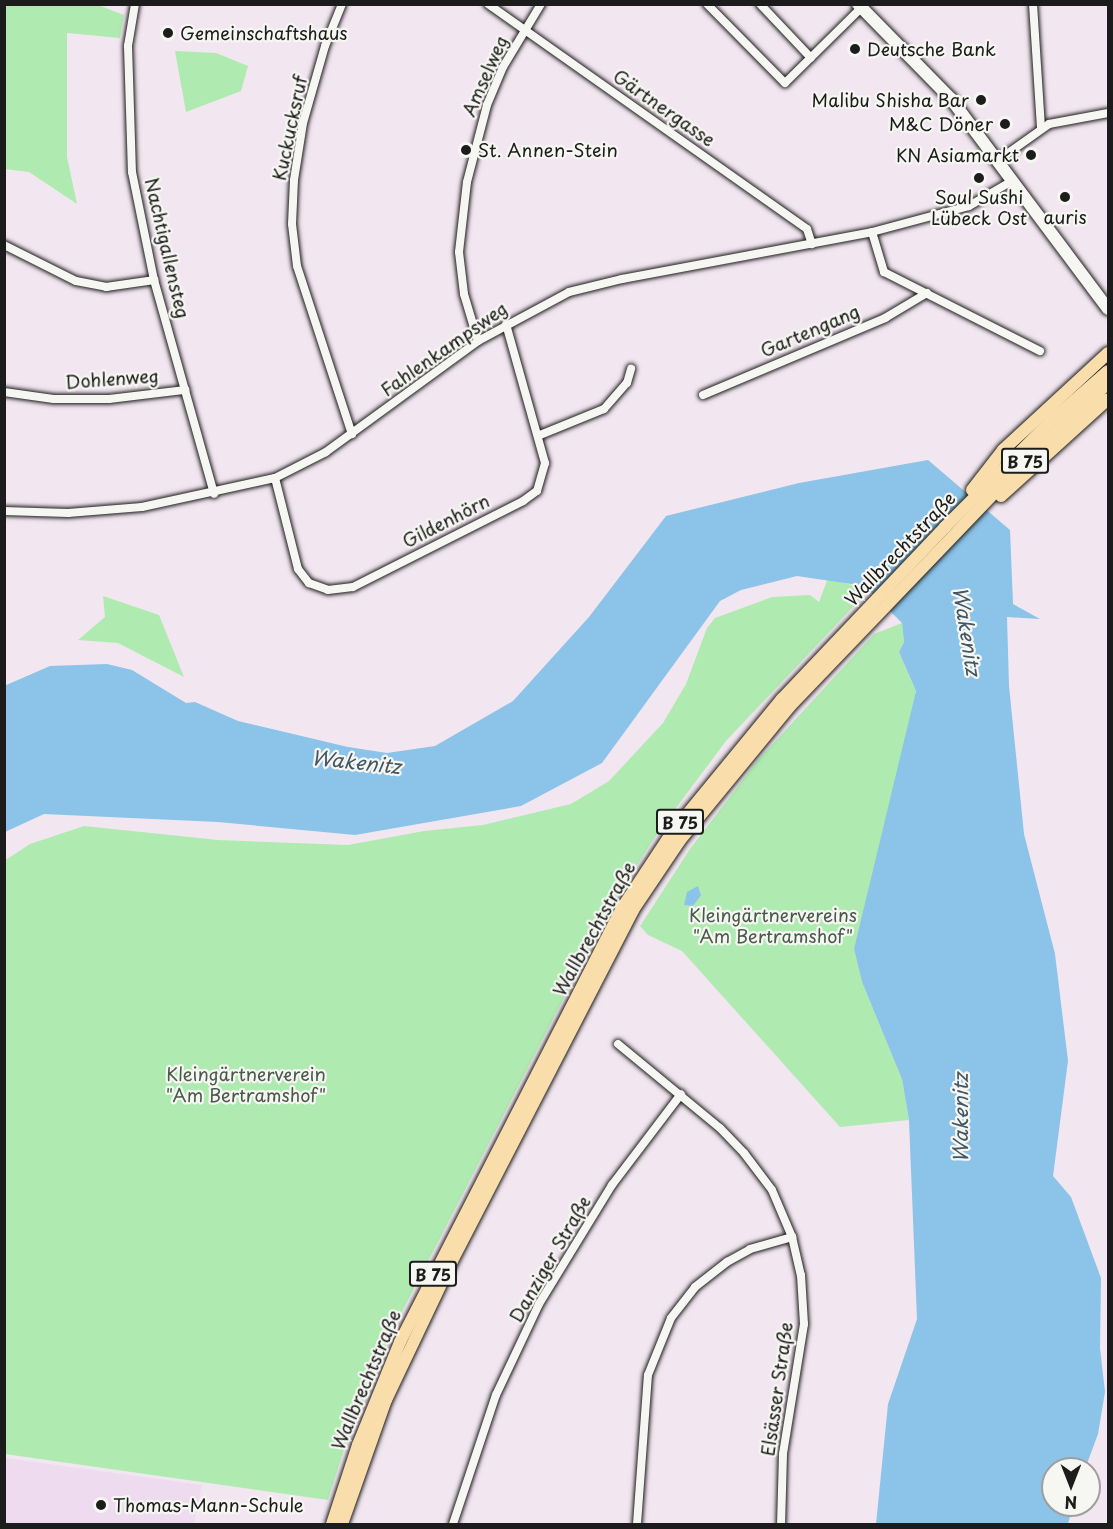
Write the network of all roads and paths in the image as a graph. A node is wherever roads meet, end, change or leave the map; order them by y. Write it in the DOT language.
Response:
graph roads {
  1 [pos="135,4"];
  2 [pos="342,4"];
  3 [pos="488,4"];
  4 [pos="541,4"];
  5 [pos="707,4"];
  6 [pos="760,4"];
  7 [pos="1033,4"];
  8 [pos="860,6"];
  9 [pos="524,30"];
  10 [pos="811,57"];
  11 [pos="1108,113"];
  12 [pos="1041,128"];
  13 [pos="997,161"];
  14 [pos="1012,181"];
  15 [pos="872,232"];
  16 [pos="812,244"];
  17 [pos="4,245"];
  18 [pos="154,280"];
  19 [pos="927,293"];
  20 [pos="1108,309"];
  21 [pos="506,324"];
  22 [pos="478,341"];
  23 [pos="1040,351"];
  24 [pos="1108,354"];
  25 [pos="631,369"];
  26 [pos="1108,371"];
  27 [pos="1108,383"];
  28 [pos="185,390"];
  29 [pos="4,392"];
  30 [pos="703,395"];
  31 [pos="1108,399"];
  32 [pos="352,434"];
  33 [pos="540,435"];
  34 [pos="275,478"];
  35 [pos="214,494"];
  36 [pos="4,511"];
  37 [pos="949,531"];
  38 [pos="829,658"];
  39 [pos="618,1044"];
  40 [pos="681,1094"];
  41 [pos="792,1237"];
  42 [pos="332,1524"];
  43 [pos="342,1524"];
  44 [pos="453,1524"];
  45 [pos="638,1524"];
  46 [pos="781,1524"];
  1 -- 18 [label="street, Nachtigallensteg"];
  2 -- 32 [label="street, Kuckucksruf"];
  3 -- 9 [label="street, Gärtnergasse"];
  4 -- 9 [label="street, Amselweg"];
  5 -- 10 [label="street"];
  6 -- 10 [label="street"];
  7 -- 12 [label="street"];
  8 -- 10 [label="street"];
  8 -- 13 [label="main road"];
  9 -- 16 [label="street, Gärtnergasse"];
  9 -- 22 [label="street, Amselweg"];
  11 -- 12 [label="street"];
  12 -- 13 [label="street"];
  13 -- 14 [label="main road"];
  14 -- 15 [label="street, Fahlenkampsweg"];
  14 -- 20 [label="main road"];
  15 -- 16 [label="street, Fahlenkampsweg"];
  15 -- 19 [label="street"];
  16 -- 21 [label="street, Fahlenkampsweg"];
  17 -- 18 [label="street"];
  18 -- 28 [label="street, Nachtigallensteg"];
  19 -- 23 [label="street"];
  19 -- 30 [label="street, Gartengang"];
  21 -- 22 [label="street, Fahlenkampsweg"];
  21 -- 33 [label="street, Gildenhörn"];
  22 -- 32 [label="street, Fahlenkampsweg"];
  24 -- 37 [label="main road"];
  25 -- 33 [label="street"];
  26 -- 37 [label="main road, Wallbrechtstraße / B 75"];
  27 -- 37 [label="main road, Wallbrechtstraße / B 75"];
  28 -- 29 [label="street, Dohlenweg"];
  28 -- 35 [label="street, Nachtigallensteg"];
  31 -- 37 [label="main road"];
  32 -- 34 [label="street, Fahlenkampsweg"];
  33 -- 34 [label="street, Gildenhörn"];
  34 -- 35 [label="street, Fahlenkampsweg"];
  35 -- 36 [label="street, Fahlenkampsweg"];
  37 -- 38 [label="main road, Wallbrechtstraße / B 75"];
  38 -- 42 [label="main road, Wallbrechtstraße / B 75"];
  38 -- 43 [label="main road, Wallbrechtstraße / B 75"];
  39 -- 40 [label="street, Elsässer Straße"];
  40 -- 41 [label="street, Elsässer Straße"];
  40 -- 44 [label="street, Danziger Straße"];
  41 -- 45 [label="street"];
  41 -- 46 [label="street, Elsässer Straße"];
}
